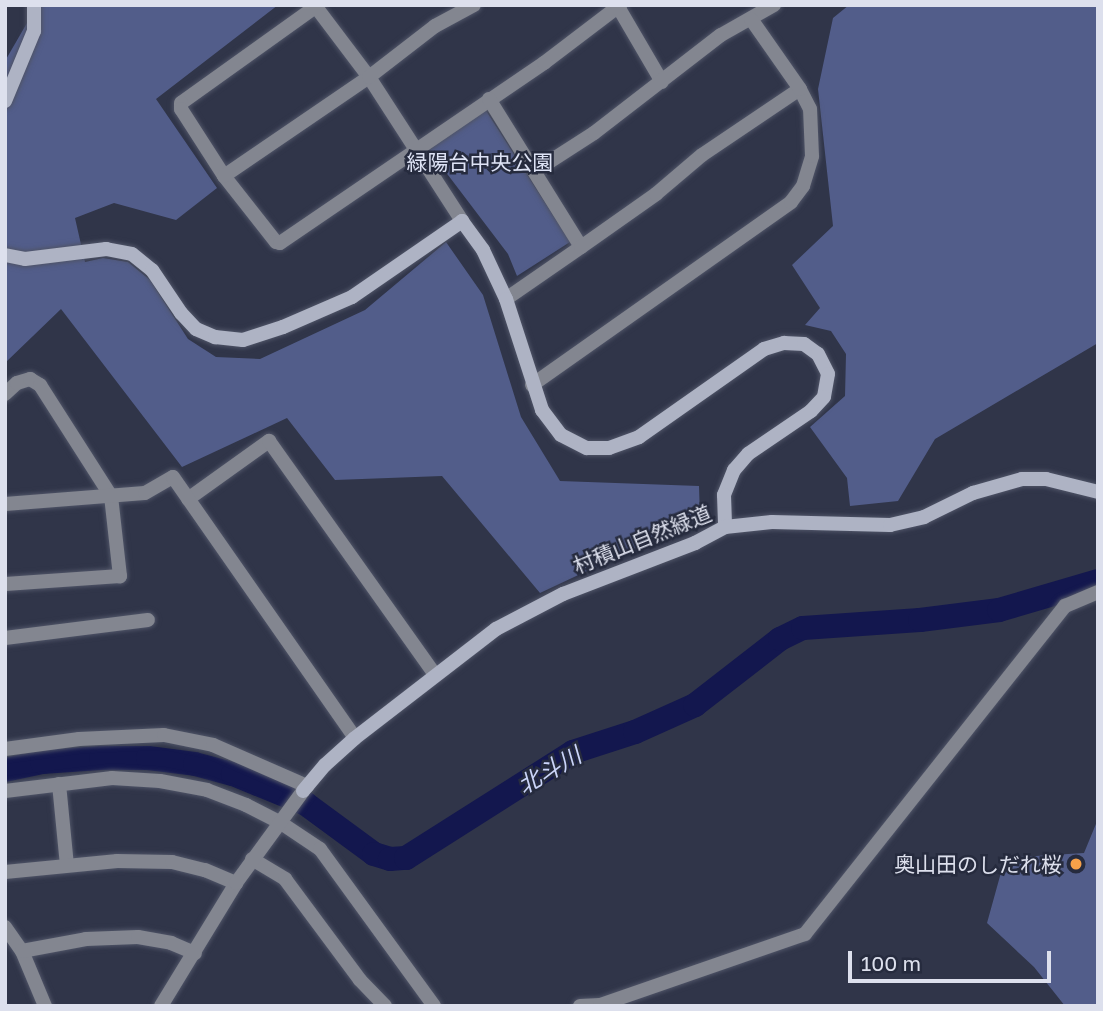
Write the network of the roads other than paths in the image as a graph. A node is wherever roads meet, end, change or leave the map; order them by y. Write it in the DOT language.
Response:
graph roads {
  1 [pos="34,5"];
  2 [pos="474,5"];
  3 [pos="774,5"];
  4 [pos="317,6"];
  5 [pos="619,6"];
  6 [pos="751,19"];
  7 [pos="369,77"];
  8 [pos="662,82"];
  9 [pos="800,89"];
  10 [pos="489,99"];
  11 [pos="5,102"];
  12 [pos="415,150"];
  13 [pos="535,171"];
  14 [pos="224,176"];
  15 [pos="462,221"];
  16 [pos="581,247"];
  17 [pos="5,255"];
  18 [pos="506,299"];
  19 [pos="532,385"];
  20 [pos="5,394"];
  21 [pos="1098,492"];
  22 [pos="111,496"];
  23 [pos="188,499"];
  24 [pos="5,504"];
  25 [pos="724,527"];
  26 [pos="5,584"];
  27 [pos="1098,592"];
  28 [pos="148,620"];
  29 [pos="5,638"];
  30 [pos="435,676"];
  31 [pos="355,738"];
  32 [pos="5,748"];
  33 [pos="59,784"];
  34 [pos="305,788"];
  35 [pos="5,791"];
  36 [pos="284,819"];
  37 [pos="252,859"];
  38 [pos="67,865"];
  39 [pos="5,872"];
  40 [pos="236,884"];
  41 [pos="5,927"];
  42 [pos="22,951"];
  43 [pos="195,953"];
  44 [pos="45,1006"];
  45 [pos="160,1006"];
  46 [pos="385,1006"];
  47 [pos="434,1006"];
  48 [pos="580,1006"];
  1 -- 11 [label="street"];
  2 -- 7 [label="street"];
  3 -- 6 [label="street"];
  4 -- 7 [label="street"];
  4 -- 14 [label="street"];
  5 -- 8 [label="street"];
  5 -- 10 [label="street"];
  6 -- 8 [label="street"];
  6 -- 9 [label="street"];
  7 -- 12 [label="street"];
  7 -- 14 [label="street"];
  8 -- 13 [label="street"];
  9 -- 16 [label="street"];
  9 -- 19 [label="street"];
  10 -- 12 [label="street"];
  10 -- 13 [label="street"];
  12 -- 14 [label="street"];
  12 -- 15 [label="street"];
  13 -- 16 [label="street"];
  15 -- 17 [label="street"];
  15 -- 18 [label="street"];
  16 -- 18 [label="street"];
  18 -- 19 [label="street"];
  19 -- 25 [label="street"];
  20 -- 22 [label="street"];
  21 -- 25 [label="street, 村積山自然緑道"];
  22 -- 23 [label="street"];
  22 -- 24 [label="street"];
  22 -- 26 [label="street"];
  23 -- 30 [label="street"];
  23 -- 31 [label="street"];
  25 -- 30 [label="street, 村積山自然緑道"];
  27 -- 48 [label="street"];
  28 -- 29 [label="street"];
  30 -- 31 [label="street, 村積山自然緑道"];
  31 -- 34 [label="street, 村積山自然緑道"];
  32 -- 34 [label="street"];
  33 -- 35 [label="street"];
  33 -- 36 [label="street"];
  33 -- 38 [label="street"];
  34 -- 36 [label="street"];
  36 -- 37 [label="street"];
  36 -- 47 [label="street"];
  37 -- 40 [label="street"];
  37 -- 46 [label="street"];
  38 -- 39 [label="street"];
  38 -- 40 [label="street"];
  40 -- 43 [label="street"];
  41 -- 42 [label="street"];
  42 -- 43 [label="street"];
  42 -- 44 [label="street"];
  43 -- 45 [label="street"];
}
